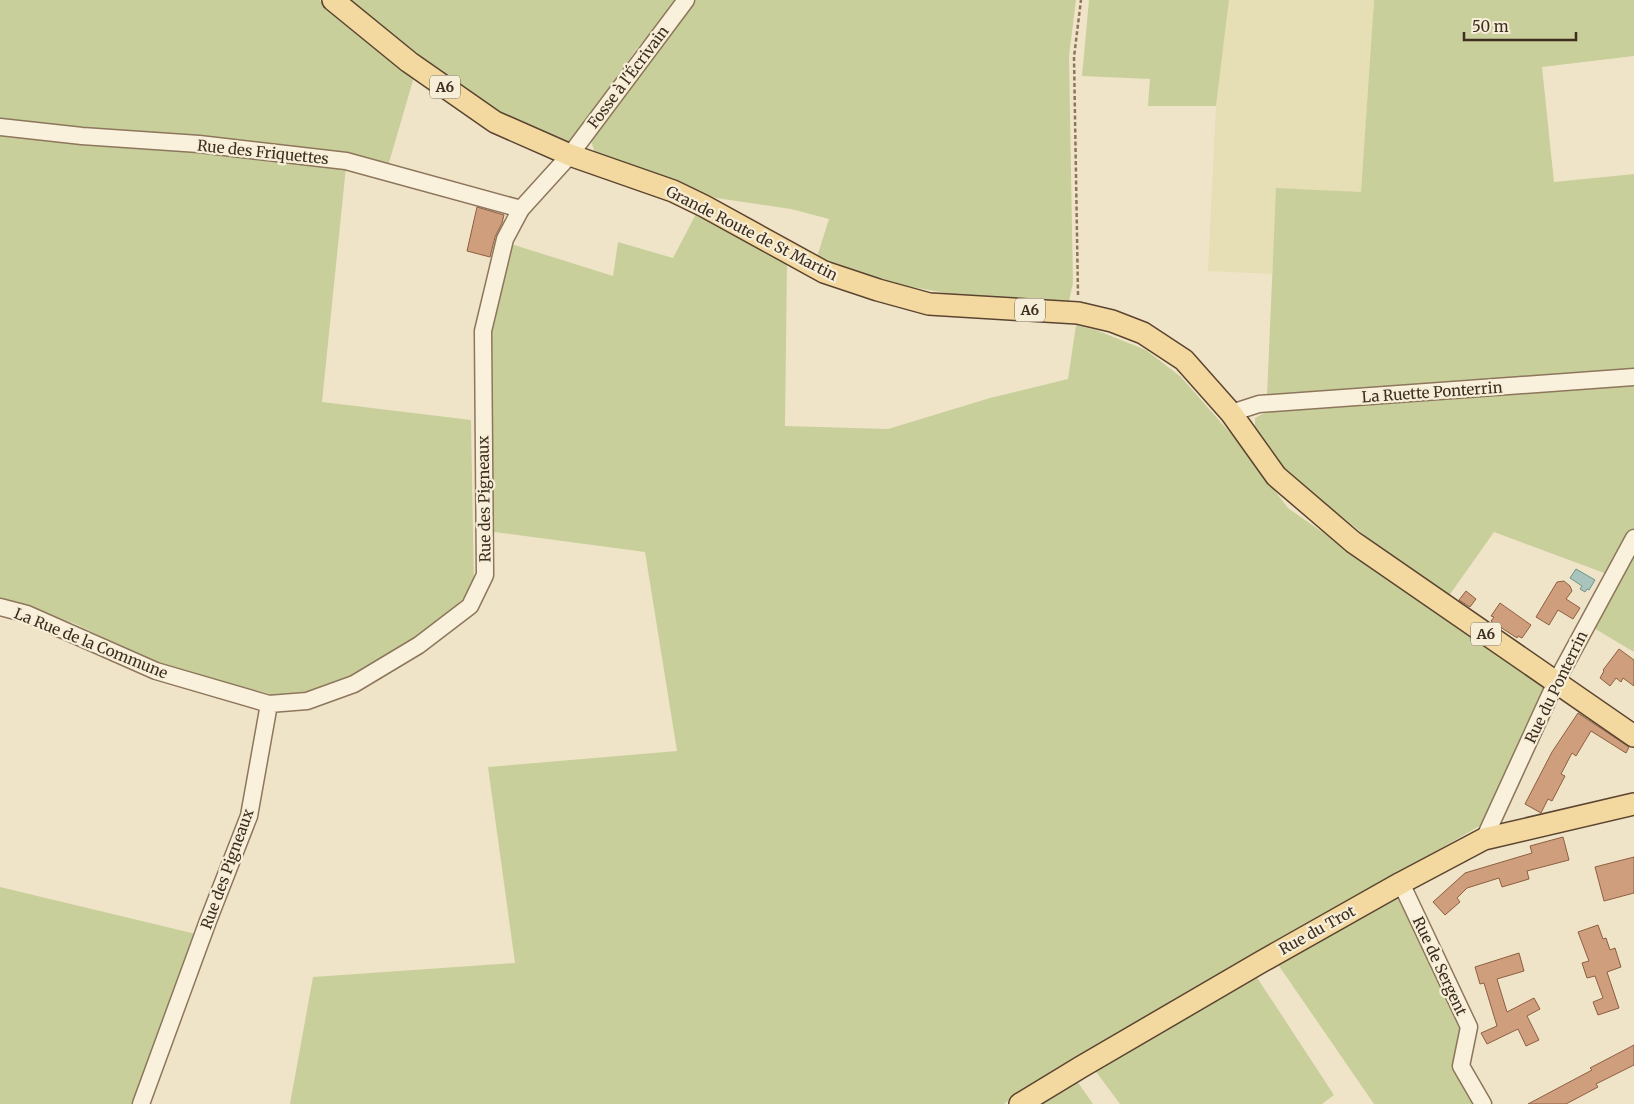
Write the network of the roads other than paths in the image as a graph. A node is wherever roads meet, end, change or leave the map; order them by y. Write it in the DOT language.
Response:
graph roads {
  1 [pos="332,0"];
  2 [pos="686,0"];
  3 [pos="0,127"];
  4 [pos="570,155"];
  5 [pos="521,209"];
  6 [pos="1634,377"];
  7 [pos="1231,412"];
  8 [pos="1634,538"];
  9 [pos="0,607"];
  10 [pos="1556,682"];
  11 [pos="269,704"];
  12 [pos="1634,736"];
  13 [pos="1634,804"];
  14 [pos="1484,839"];
  15 [pos="1401,883"];
  16 [pos="141,1104"];
  17 [pos="1020,1104"];
  18 [pos="1483,1104"];
  1 -- 4 [label="main road, Grande Route de St Martin / A6"];
  2 -- 4 [label="street, Fosse à l'Écrivain"];
  3 -- 5 [label="street, Rue des Friquettes"];
  4 -- 5 [label="street, Rue des Pigneaux"];
  4 -- 7 [label="main road, Grande Route de St Martin / A6"];
  5 -- 11 [label="street, Rue des Pigneaux"];
  6 -- 7 [label="street, La Ruette Ponterrin"];
  7 -- 10 [label="main road, Grande Route de St Martin / A6"];
  8 -- 10 [label="street, Rue du Ponterrin"];
  9 -- 11 [label="street, La Rue de la Commune"];
  10 -- 12 [label="main road, A6"];
  10 -- 14 [label="street, Rue du Ponterrin"];
  11 -- 16 [label="street, Rue des Pigneaux"];
  13 -- 14 [label="main road, Rue du Trot"];
  14 -- 15 [label="main road, Rue du Trot"];
  15 -- 17 [label="main road, Rue du Trot"];
  15 -- 18 [label="street, Rue de Sergent"];
}
